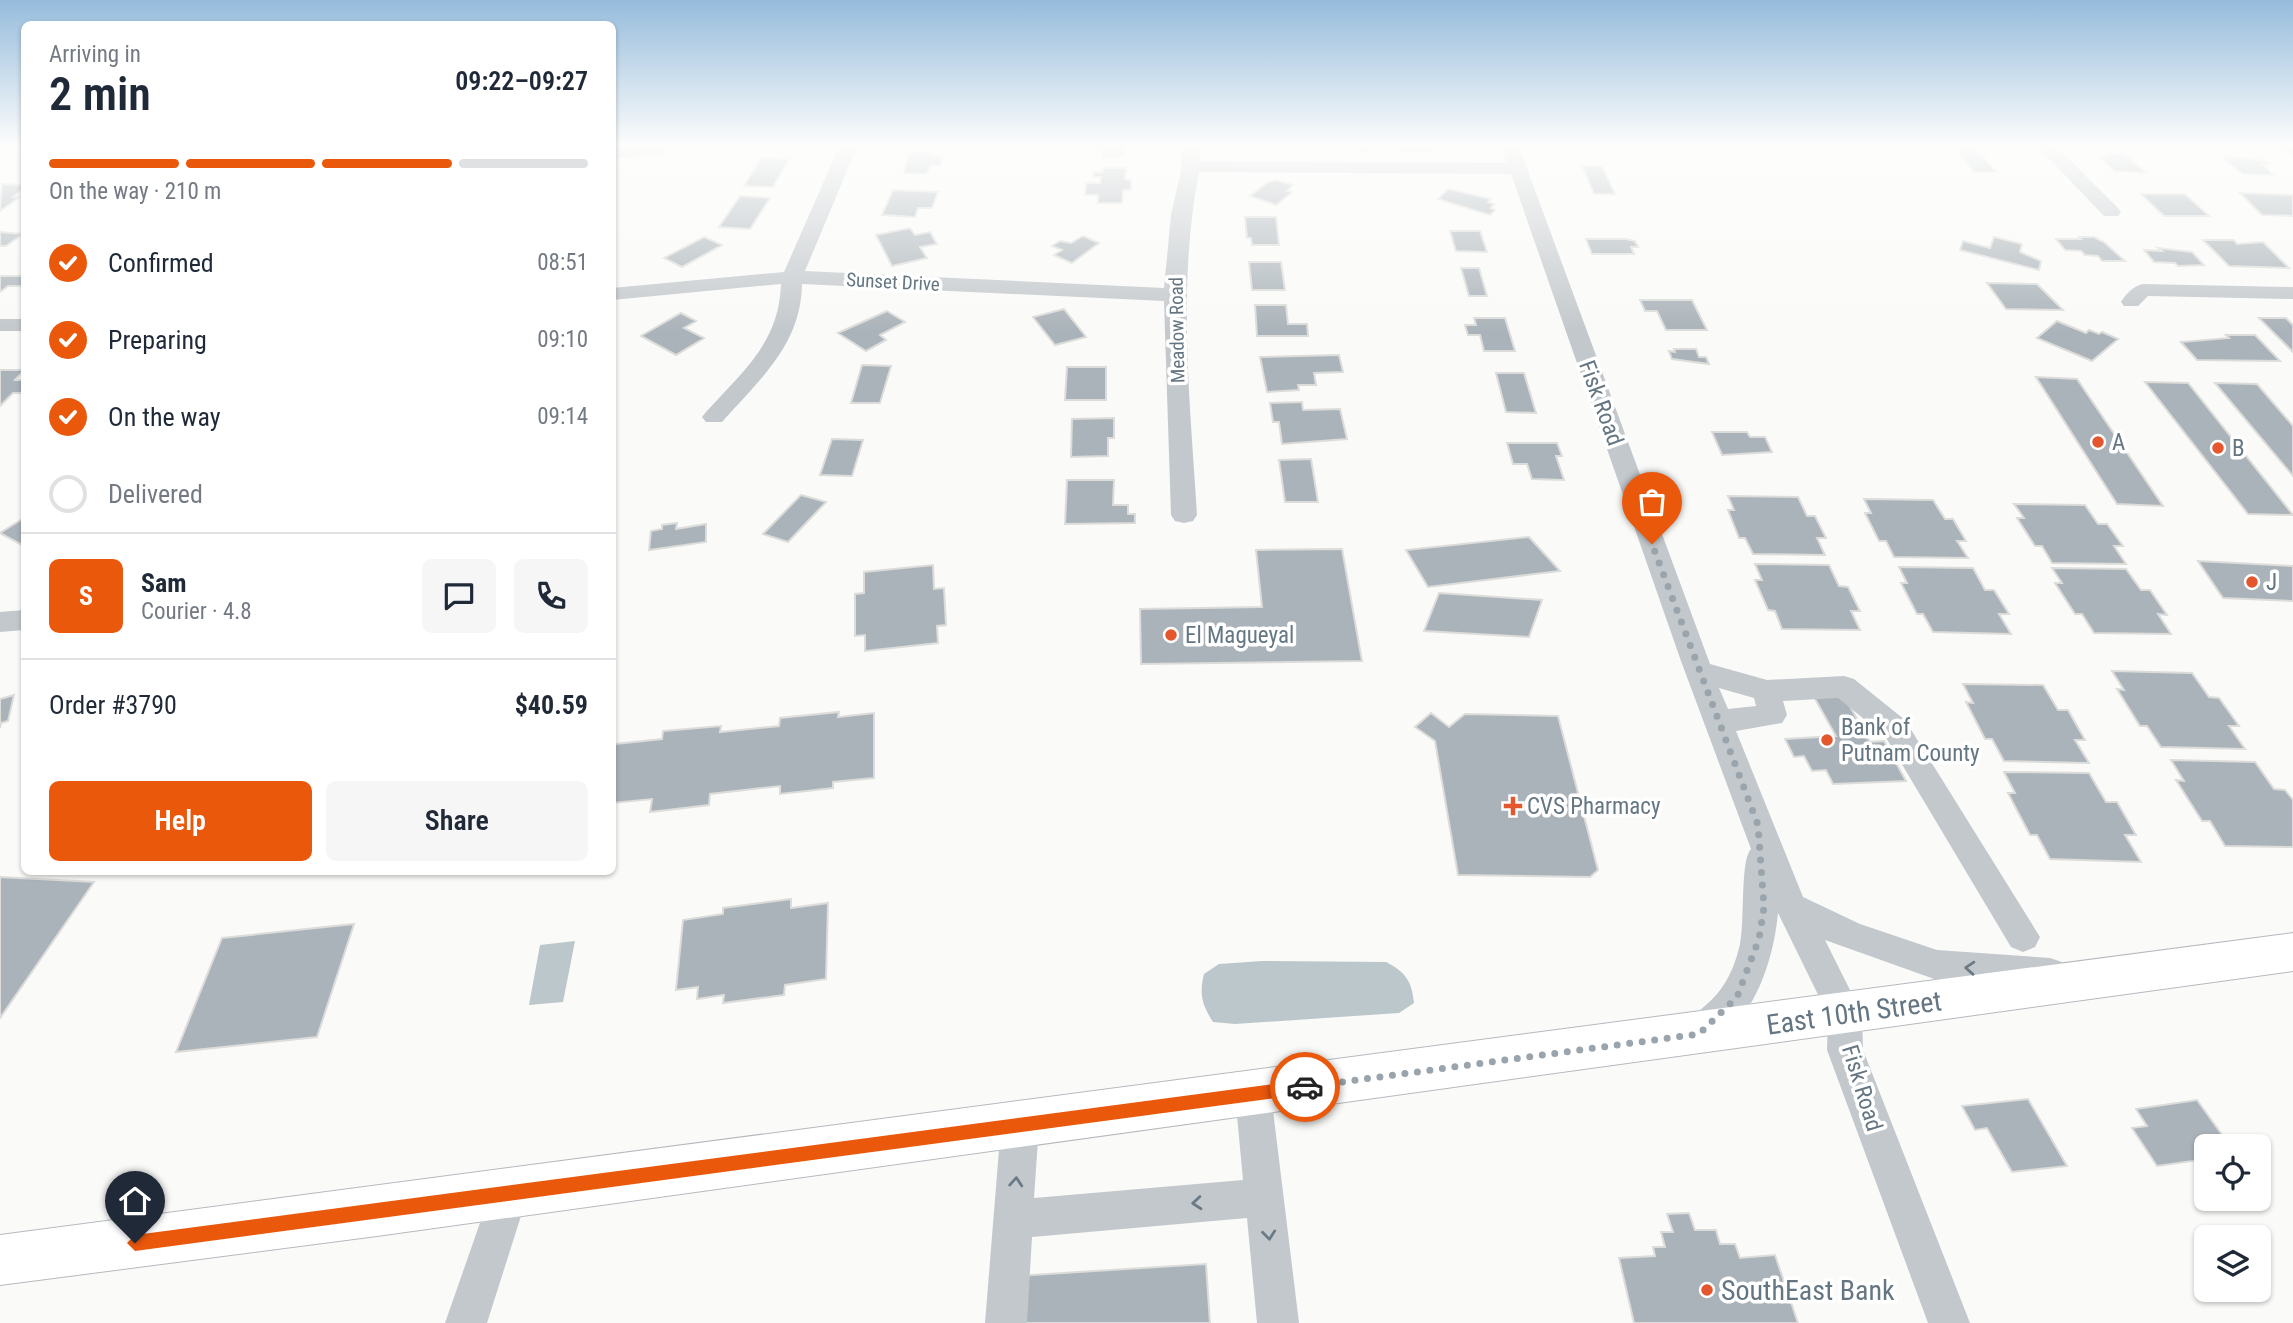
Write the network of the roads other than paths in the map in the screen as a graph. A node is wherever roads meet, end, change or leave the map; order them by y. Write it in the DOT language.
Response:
graph roads {
  1 [pos="821,209"];
  2 [pos="1182,209"];
  3 [pos="1532,209"];
  4 [pos="2108,209"];
  5 [pos="2111,212"];
  6 [pos="792,277"];
  7 [pos="616,293"];
  8 [pos="2293,293"];
  9 [pos="1174,295"];
  10 [pos="2132,302"];
  11 [pos="0,325"];
  12 [pos="21,325"];
  13 [pos="714,417"];
  14 [pos="1184,515"];
  15 [pos="21,620"];
  16 [pos="0,622"];
  17 [pos="1699,671"];
  18 [pos="1767,691"];
  19 [pos="1718,722"];
  20 [pos="1758,825"];
  21 [pos="1791,907"];
  22 [pos="2023,937"];
  23 [pos="2293,952"];
  24 [pos="2112,977"];
  25 [pos="1845,1014"];
  26 [pos="1699,1034"];
  27 [pos="1253,1094"];
  28 [pos="1020,1125"];
  29 [pos="509,1194"];
  30 [pos="1265,1198"];
  31 [pos="1013,1219"];
  32 [pos="0,1260"];
  33 [pos="466,1323"];
  34 [pos="1006,1323"];
  35 [pos="1278,1323"];
  36 [pos="1949,1323"];
  1 -- 6 [label="street"];
  2 -- 9 [label="street, Meadow Road"];
  3 -- 17 [label="street, Fisk Road"];
  4 -- 5 [label="street"];
  6 -- 7 [label="street, Sunset Drive"];
  6 -- 9 [label="street, Sunset Drive"];
  6 -- 13 [label="street"];
  8 -- 10 [label="street"];
  9 -- 14 [label="street, Meadow Road"];
  11 -- 12 [label="street"];
  15 -- 16 [label="street"];
  17 -- 18 [label="street"];
  17 -- 19 [label="street, Fisk Road"];
  18 -- 19 [label="street"];
  18 -- 22 [label="street"];
  19 -- 20 [label="street, Fisk Road"];
  20 -- 21 [label="street, Fisk Road"];
  20 -- 26 [label="street"];
  24 -- 21 [label="street, one-way"];
  21 -- 25 [label="street, Fisk Road"];
  23 -- 24 [label="main road, East 10th Street"];
  24 -- 25 [label="main road, East 10th Street"];
  25 -- 26 [label="main road, East 10th Street"];
  25 -- 36 [label="street, Fisk Road"];
  26 -- 27 [label="main road, East 10th Street"];
  27 -- 28 [label="main road, East 10th Street"];
  27 -- 30 [label="street"];
  28 -- 29 [label="main road, East 10th Street"];
  31 -- 28 [label="street, one-way"];
  29 -- 32 [label="main road, East 10th Street"];
  29 -- 33 [label="street"];
  30 -- 31 [label="street, one-way"];
  30 -- 35 [label="street, one-way"];
  31 -- 34 [label="street"];
}
